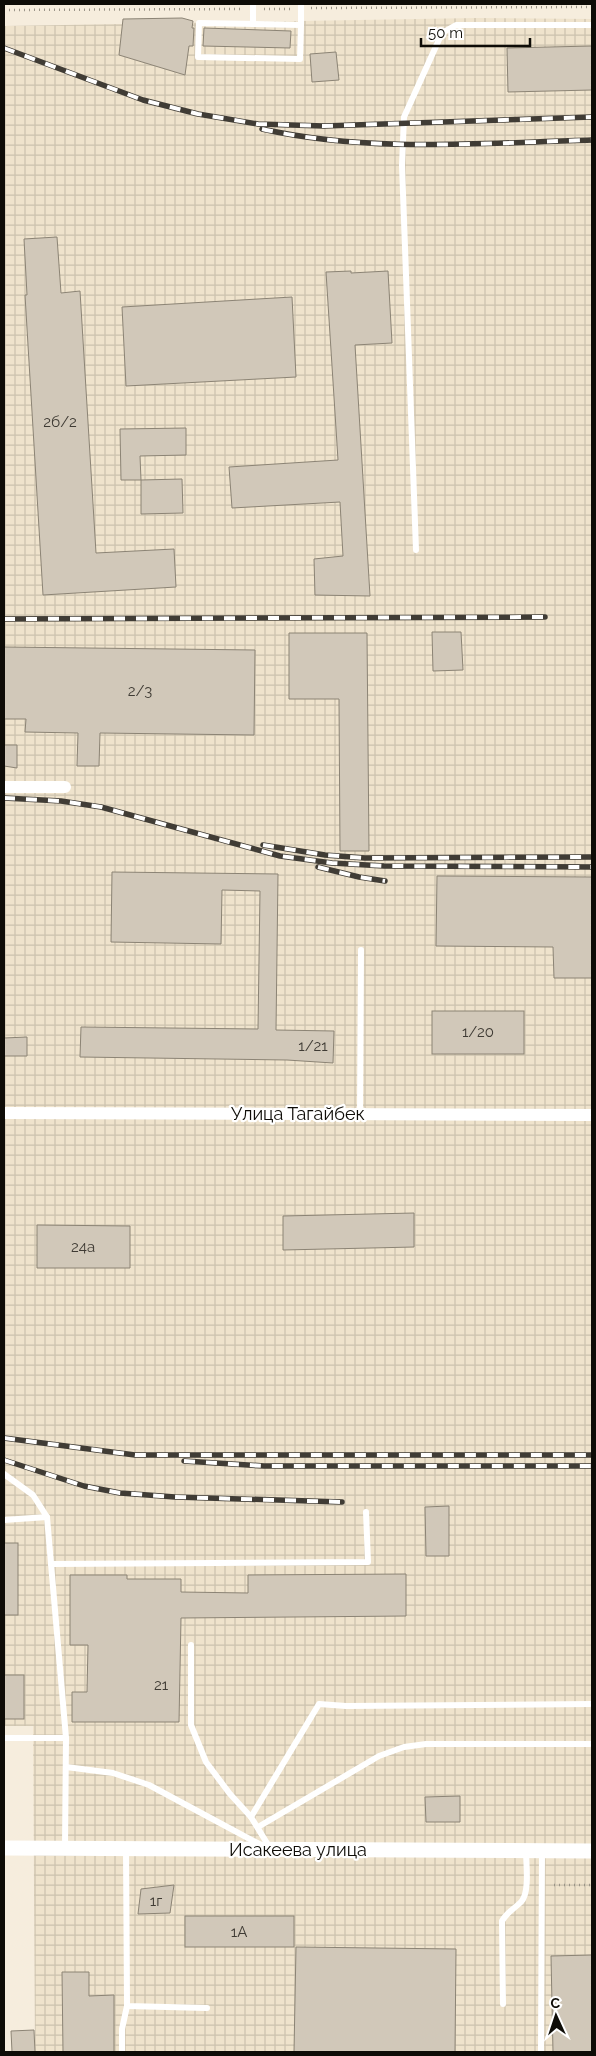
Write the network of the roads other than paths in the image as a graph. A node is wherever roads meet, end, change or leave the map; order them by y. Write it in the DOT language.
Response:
graph roads {
  1 [pos="253,4"];
  2 [pos="304,6"];
  3 [pos="253,24"];
  4 [pos="300,25"];
  5 [pos="592,25"];
  6 [pos="416,550"];
  7 [pos="4,787"];
  8 [pos="65,787"];
  9 [pos="361,950"];
  10 [pos="4,1113"];
  11 [pos="360,1115"];
  12 [pos="592,1116"];
  13 [pos="4,1474"];
  14 [pos="366,1512"];
  15 [pos="47,1517"];
  16 [pos="4,1520"];
  17 [pos="51,1564"];
  18 [pos="191,1645"];
  19 [pos="592,1704"];
  20 [pos="4,1738"];
  21 [pos="66,1738"];
  22 [pos="592,1744"];
  23 [pos="66,1767"];
  24 [pos="251,1817"];
  25 [pos="258,1827"];
  26 [pos="4,1848"];
  27 [pos="65,1849"];
  28 [pos="126,1850"];
  29 [pos="271,1850"];
  30 [pos="526,1851"];
  31 [pos="542,1851"];
  32 [pos="592,1851"];
  33 [pos="502,2004"];
  34 [pos="127,2006"];
  35 [pos="207,2008"];
  36 [pos="122,2052"];
  37 [pos="541,2052"];
  1 -- 3 [label="lane"];
  2 -- 4 [label="lane"];
  3 -- 4 [label="lane"];
  3 -- 4 [label="lane"];
  5 -- 6 [label="lane"];
  7 -- 8 [label="street"];
  9 -- 11 [label="lane"];
  10 -- 11 [label="street, Улица Тагайбек"];
  11 -- 12 [label="street, Улица Тагайбек"];
  13 -- 15 [label="lane"];
  14 -- 17 [label="lane"];
  15 -- 16 [label="lane"];
  15 -- 17 [label="lane"];
  17 -- 21 [label="lane"];
  18 -- 24 [label="lane"];
  19 -- 24 [label="lane"];
  20 -- 21 [label="lane"];
  21 -- 23 [label="lane"];
  22 -- 25 [label="lane"];
  23 -- 27 [label="lane"];
  23 -- 29 [label="lane"];
  24 -- 25 [label="lane"];
  25 -- 29 [label="lane"];
  26 -- 27 [label="street, Исакеева улица"];
  27 -- 28 [label="street, Исакеева улица"];
  28 -- 29 [label="street, Исакеева улица"];
  28 -- 34 [label="lane"];
  29 -- 30 [label="street, Исакеева улица"];
  30 -- 31 [label="street, Исакеева улица"];
  30 -- 33 [label="lane"];
  31 -- 32 [label="street, Исакеева улица"];
  31 -- 37 [label="lane"];
  34 -- 35 [label="lane"];
  34 -- 36 [label="lane"];
}
